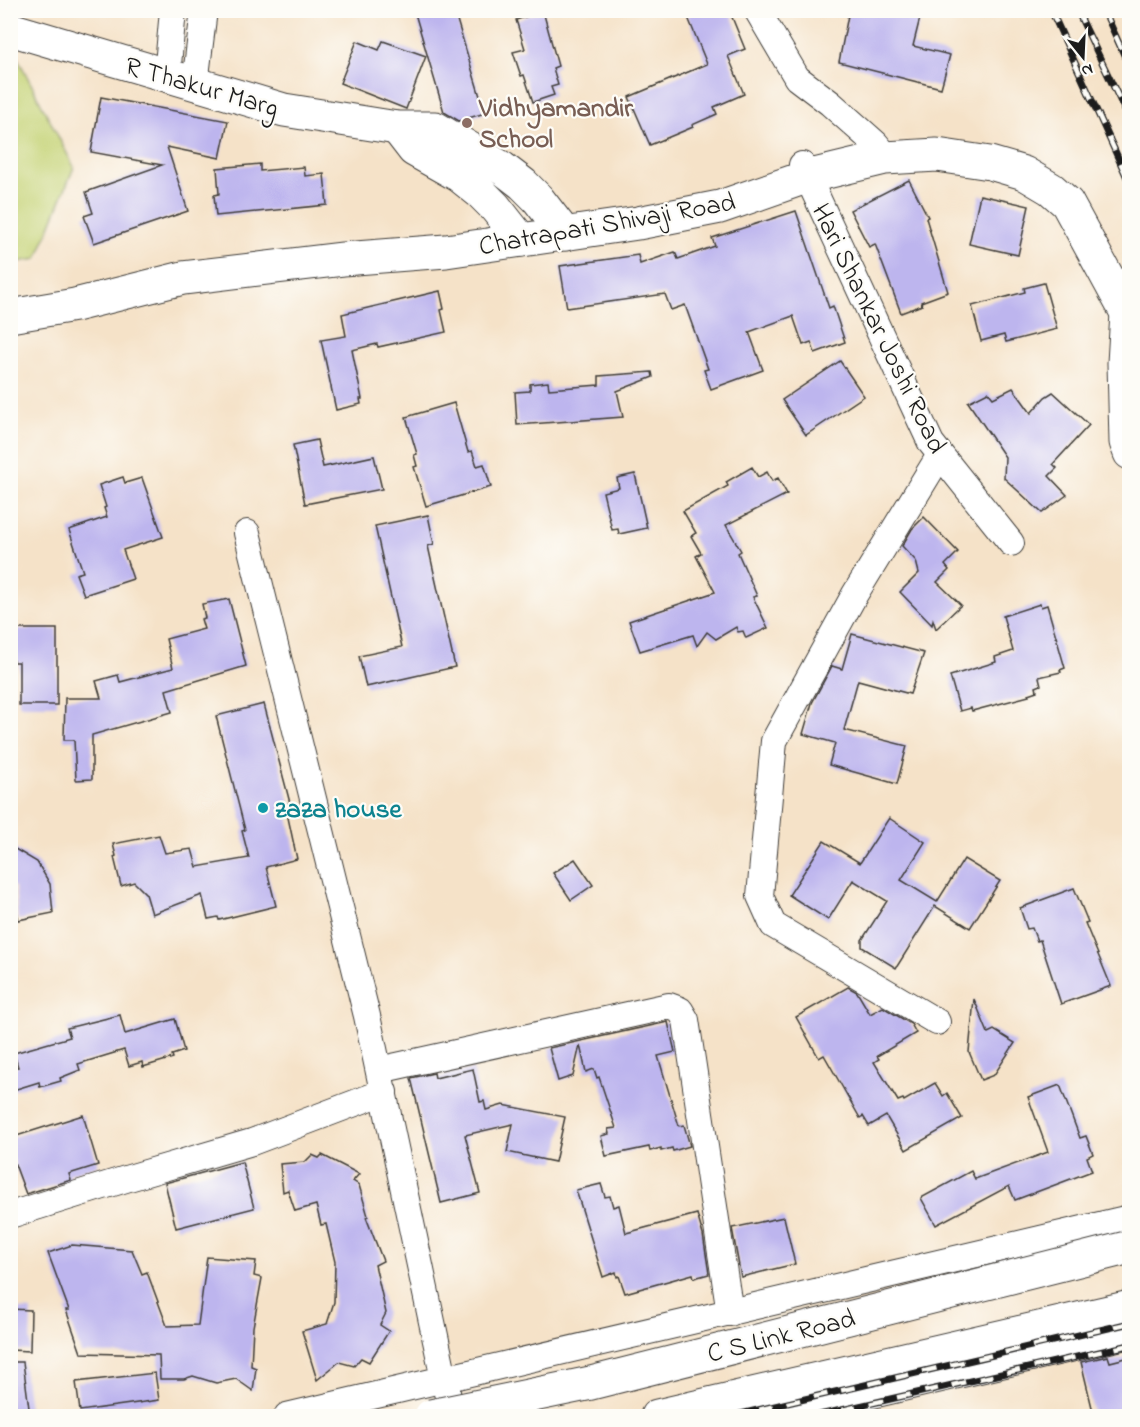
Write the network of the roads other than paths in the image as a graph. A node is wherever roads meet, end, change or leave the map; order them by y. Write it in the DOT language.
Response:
graph roads {
  1 [pos="173,10"];
  2 [pos="204,10"];
  3 [pos="757,10"];
  4 [pos="10,29"];
  5 [pos="181,80"];
  6 [pos="397,128"];
  7 [pos="882,151"];
  8 [pos="804,171"];
  9 [pos="558,225"];
  10 [pos="514,231"];
  11 [pos="1130,280"];
  12 [pos="10,298"];
  13 [pos="1129,312"];
  14 [pos="10,316"];
  15 [pos="1130,453"];
  16 [pos="940,454"];
  17 [pos="247,533"];
  18 [pos="1011,543"];
  19 [pos="937,1022"];
  20 [pos="382,1081"];
  21 [pos="10,1215"];
  22 [pos="1130,1218"];
  23 [pos="1130,1247"];
  24 [pos="1130,1306"];
  25 [pos="730,1313"];
  26 [pos="1130,1335"];
  27 [pos="444,1380"];
  28 [pos="287,1416"];
  29 [pos="431,1416"];
  30 [pos="452,1416"];
  31 [pos="657,1416"];
  32 [pos="782,1416"];
  1 -- 5 [label="street"];
  2 -- 5 [label="street"];
  3 -- 7 [label="street"];
  4 -- 5 [label="main road, R Thakur Marg"];
  5 -- 6 [label="main road, R Thakur Marg"];
  6 -- 9 [label="main road, R Thakur Marg"];
  6 -- 10 [label="main road"];
  7 -- 8 [label="main road"];
  7 -- 11 [label="main road"];
  7 -- 13 [label="main road"];
  8 -- 9 [label="main road"];
  8 -- 16 [label="street, Hari Shankar Joshi Road"];
  9 -- 10 [label="main road"];
  10 -- 12 [label="main road"];
  10 -- 14 [label="main road, Chatrapati Shivaji Road"];
  13 -- 15 [label="main road"];
  16 -- 18 [label="street, Hari Shankar Joshi Road"];
  16 -- 19 [label="street"];
  17 -- 20 [label="street"];
  20 -- 21 [label="street"];
  20 -- 25 [label="street"];
  20 -- 27 [label="street"];
  22 -- 25 [label="street"];
  23 -- 29 [label="main road, C S Link Road, bridge"];
  24 -- 31 [label="main road, C S Link Road"];
  25 -- 27 [label="street"];
  26 -- 32 [label="street"];
  27 -- 28 [label="street"];
  27 -- 30 [label="street"];
}
